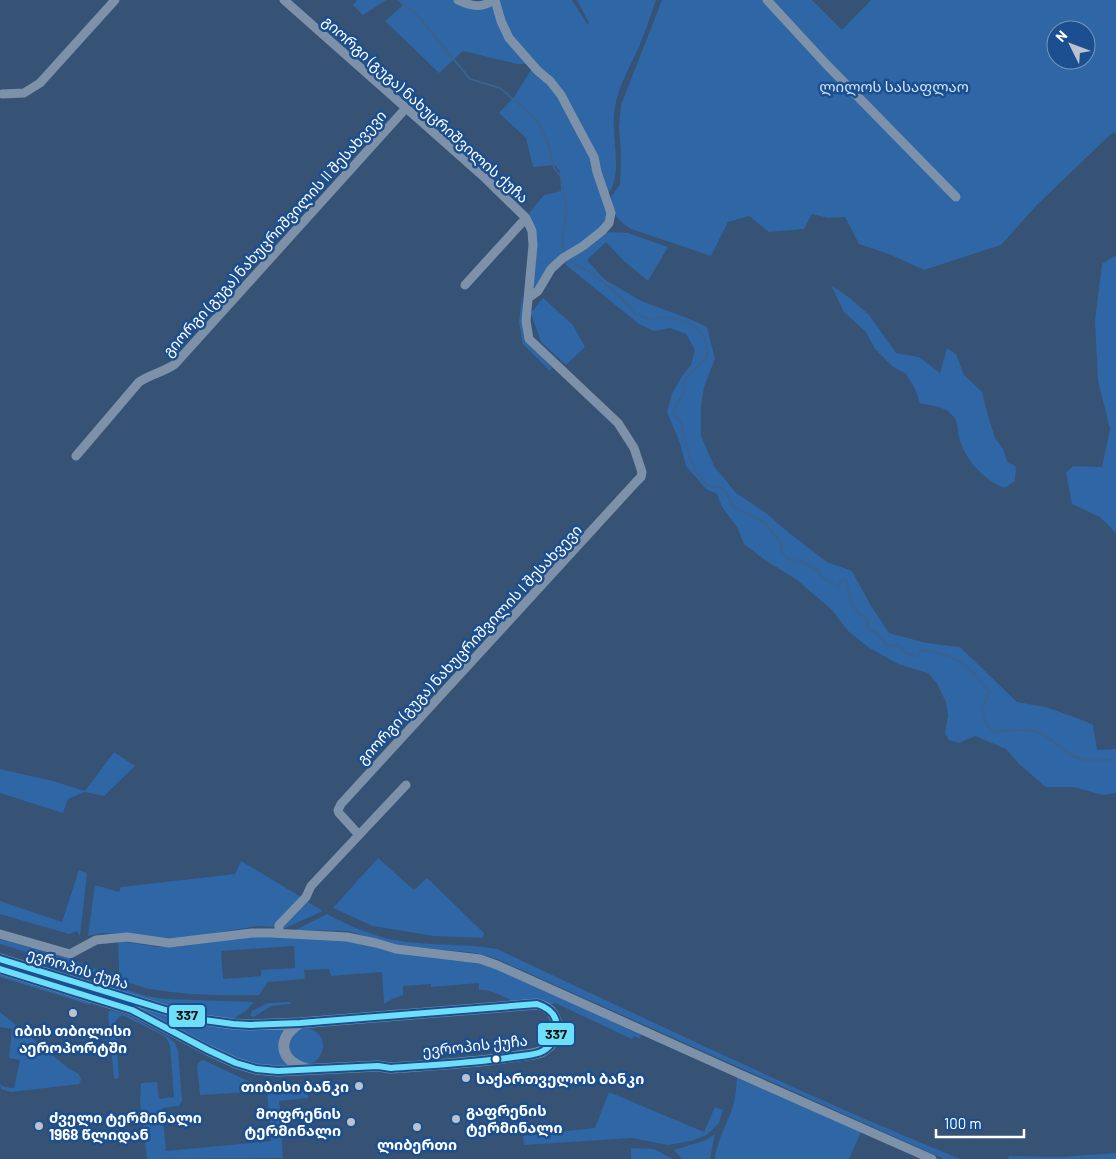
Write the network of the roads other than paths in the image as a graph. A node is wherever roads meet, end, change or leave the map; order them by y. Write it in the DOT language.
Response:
graph roads {
  1 [pos="115,0"];
  2 [pos="284,0"];
  3 [pos="458,0"];
  4 [pos="494,0"];
  5 [pos="767,0"];
  6 [pos="1,95"];
  7 [pos="406,108"];
  8 [pos="956,197"];
  9 [pos="526,218"];
  10 [pos="465,285"];
  11 [pos="528,298"];
  12 [pos="76,456"];
  13 [pos="642,472"];
  14 [pos="406,785"];
  15 [pos="359,835"];
  16 [pos="278,933"];
  17 [pos="0,934"];
  18 [pos="0,959"];
  19 [pos="0,968"];
  20 [pos="300,1023"];
  21 [pos="311,1070"];
  22 [pos="932,1159"];
  1 -- 6 [label="street"];
  2 -- 7 [label="street, გიორგი (გუგა) ნახუცრიშვილის ქუჩა"];
  3 -- 4 [label="street"];
  4 -- 11 [label="street"];
  5 -- 8 [label="street"];
  7 -- 9 [label="street, გიორგი (გუგა) ნახუცრიშვილის ქუჩა"];
  7 -- 12 [label="street, გიორგი (გუგა) ნახუცრიშვილის II შესახვევი"];
  9 -- 10 [label="street"];
  9 -- 11 [label="street, გიორგი (გუგა) ნახუცრიშვილის ქუჩა"];
  11 -- 13 [label="street, გიორგი (გუგა) ნახუცრიშვილის ქუჩა"];
  13 -- 15 [label="street, გიორგი (გუგა) ნახუცრიშვილის I შესახვევი"];
  14 -- 15 [label="street"];
  15 -- 16 [label="street"];
  16 -- 17 [label="street"];
  16 -- 22 [label="street"];
  18 -- 20 [label="main road, ევროპის ქუჩა"];
  19 -- 21 [label="main road, ევროპის ქუჩა"];
  20 -- 21 [label="main road"];
  20 -- 21 [label="main road, ევროპის ქუჩა"];
}
